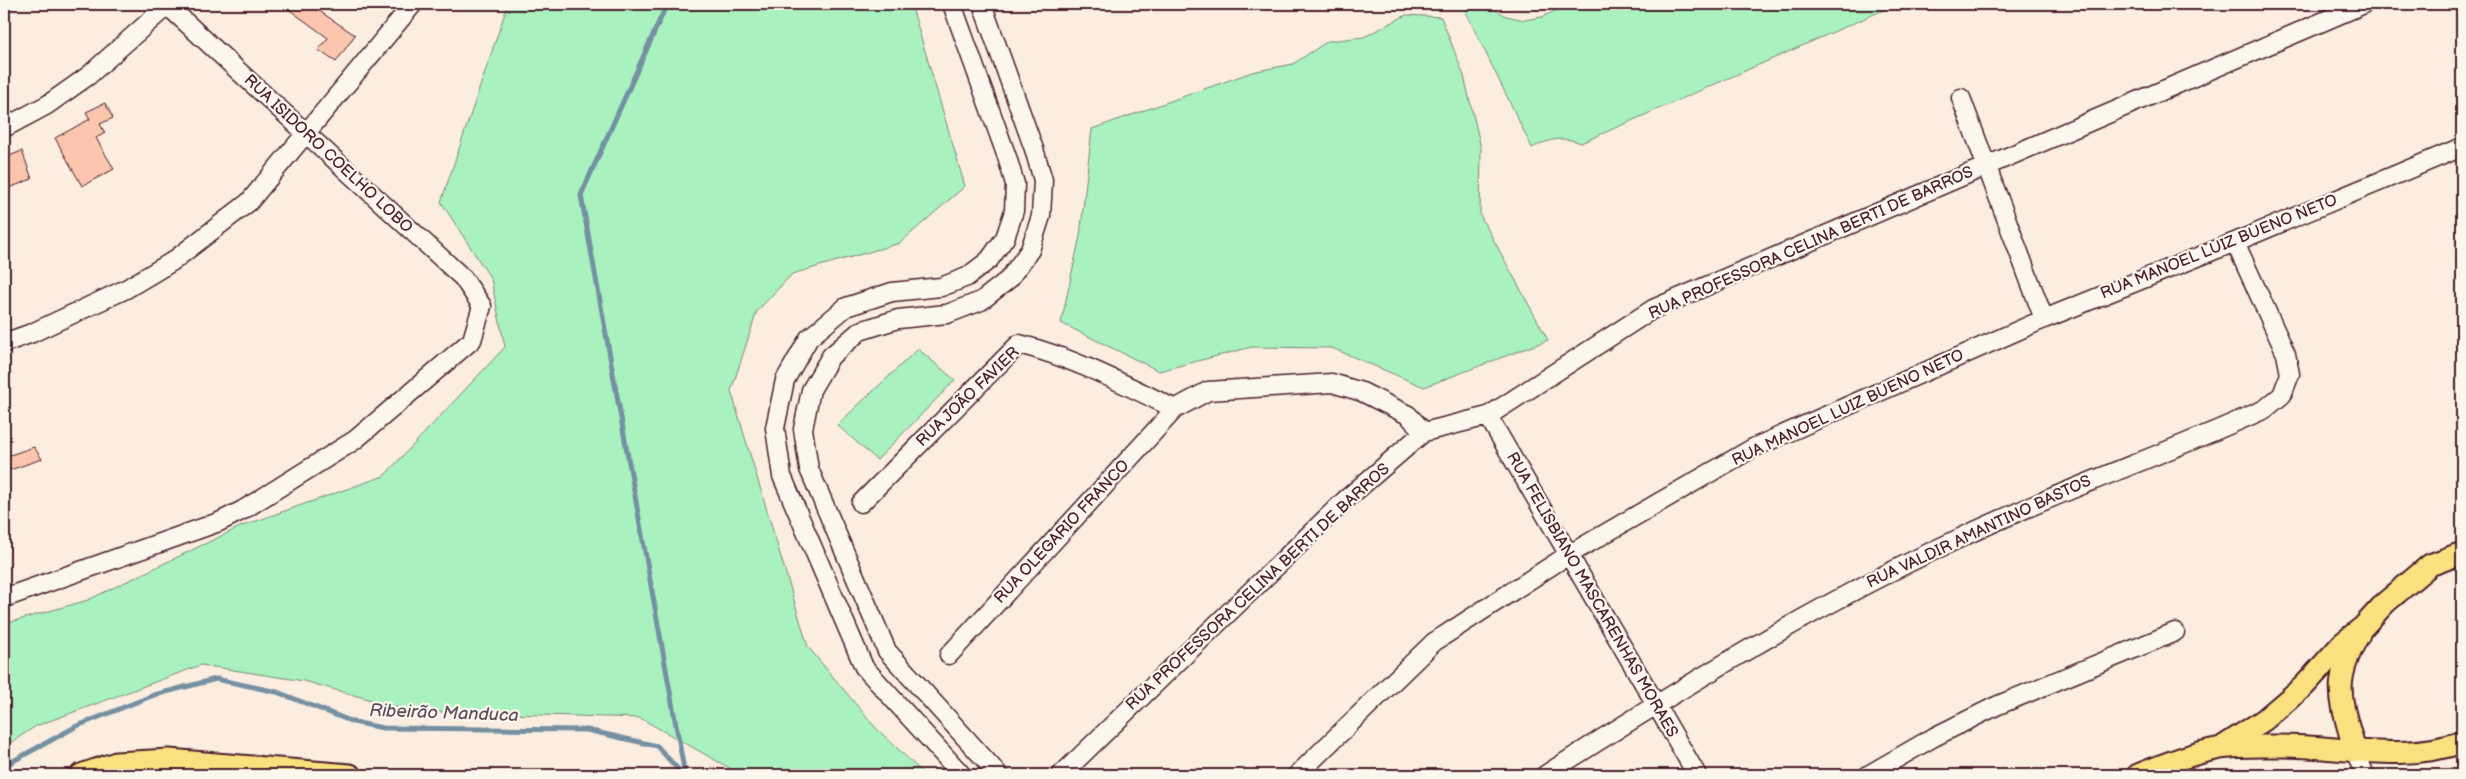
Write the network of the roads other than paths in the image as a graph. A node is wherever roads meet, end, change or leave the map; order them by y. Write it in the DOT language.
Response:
graph roads {
  1 [pos="413,4"];
  2 [pos="952,4"];
  3 [pos="982,4"];
  4 [pos="2364,4"];
  5 [pos="169,5"];
  6 [pos="1961,98"];
  7 [pos="4,128"];
  8 [pos="306,134"];
  9 [pos="2462,147"];
  10 [pos="1987,166"];
  11 [pos="2234,242"];
  12 [pos="2044,318"];
  13 [pos="4,343"];
  14 [pos="1175,409"];
  15 [pos="1488,416"];
  16 [pos="1424,432"];
  17 [pos="861,503"];
  18 [pos="2462,553"];
  19 [pos="1568,555"];
  20 [pos="4,598"];
  21 [pos="2363,627"];
  22 [pos="2175,632"];
  23 [pos="949,655"];
  24 [pos="907,673"];
  25 [pos="887,693"];
  26 [pos="1655,704"];
  27 [pos="2462,742"];
  28 [pos="2221,748"];
  29 [pos="2355,751"];
  30 [pos="82,775"];
  31 [pos="350,775"];
  32 [pos="962,775"];
  33 [pos="999,775"];
  34 [pos="1061,775"];
  35 [pos="1296,775"];
  36 [pos="1545,775"];
  37 [pos="1697,775"];
  38 [pos="1868,775"];
  39 [pos="2138,775"];
  40 [pos="2365,775"];
  1 -- 8 [label="street"];
  2 -- 25 [label="street"];
  3 -- 24 [label="street"];
  4 -- 10 [label="street, RUA PROFESSORA CELINA BERTI DE BARROS"];
  5 -- 7 [label="street"];
  5 -- 8 [label="street, RUA ISIDORO COELHO LOBO"];
  6 -- 10 [label="street"];
  8 -- 13 [label="street"];
  8 -- 20 [label="street, RUA ISIDORO COELHO LOBO"];
  9 -- 11 [label="street, RUA MANOEL LUIZ BUENO NETO"];
  10 -- 12 [label="street"];
  10 -- 15 [label="street, RUA PROFESSORA CELINA BERTI DE BARROS"];
  11 -- 12 [label="street, RUA MANOEL LUIZ BUENO NETO"];
  11 -- 26 [label="street, RUA VALDIR AMANTINO BASTOS"];
  12 -- 19 [label="street, RUA MANOEL LUIZ BUENO NETO"];
  14 -- 16 [label="street"];
  14 -- 17 [label="street, RUA JOÃO FAVIER"];
  14 -- 23 [label="street, RUA OLEGARIO FRANCO"];
  15 -- 16 [label="street, RUA PROFESSORA CELINA BERTI DE BARROS"];
  15 -- 19 [label="street, RUA FELISBIANO MASCARENHAS MORAES"];
  16 -- 34 [label="street, RUA PROFESSORA CELINA BERTI DE BARROS"];
  18 -- 21 [label="main road"];
  19 -- 26 [label="street, RUA FELISBIANO MASCARENHAS MORAES"];
  19 -- 35 [label="street, RUA MANOEL LUIZ BUENO NETO"];
  21 -- 28 [label="main road"];
  21 -- 29 [label="main road"];
  22 -- 38 [label="street"];
  24 -- 25 [label="street"];
  24 -- 33 [label="street"];
  25 -- 32 [label="street"];
  26 -- 36 [label="street, RUA VALDIR AMANTINO BASTOS"];
  26 -- 37 [label="street, RUA FELISBIANO MASCARENHAS MORAES"];
  27 -- 29 [label="main road"];
  28 -- 29 [label="main road"];
  28 -- 39 [label="main road"];
  29 -- 40 [label="street"];
  30 -- 31 [label="main road"];
}
